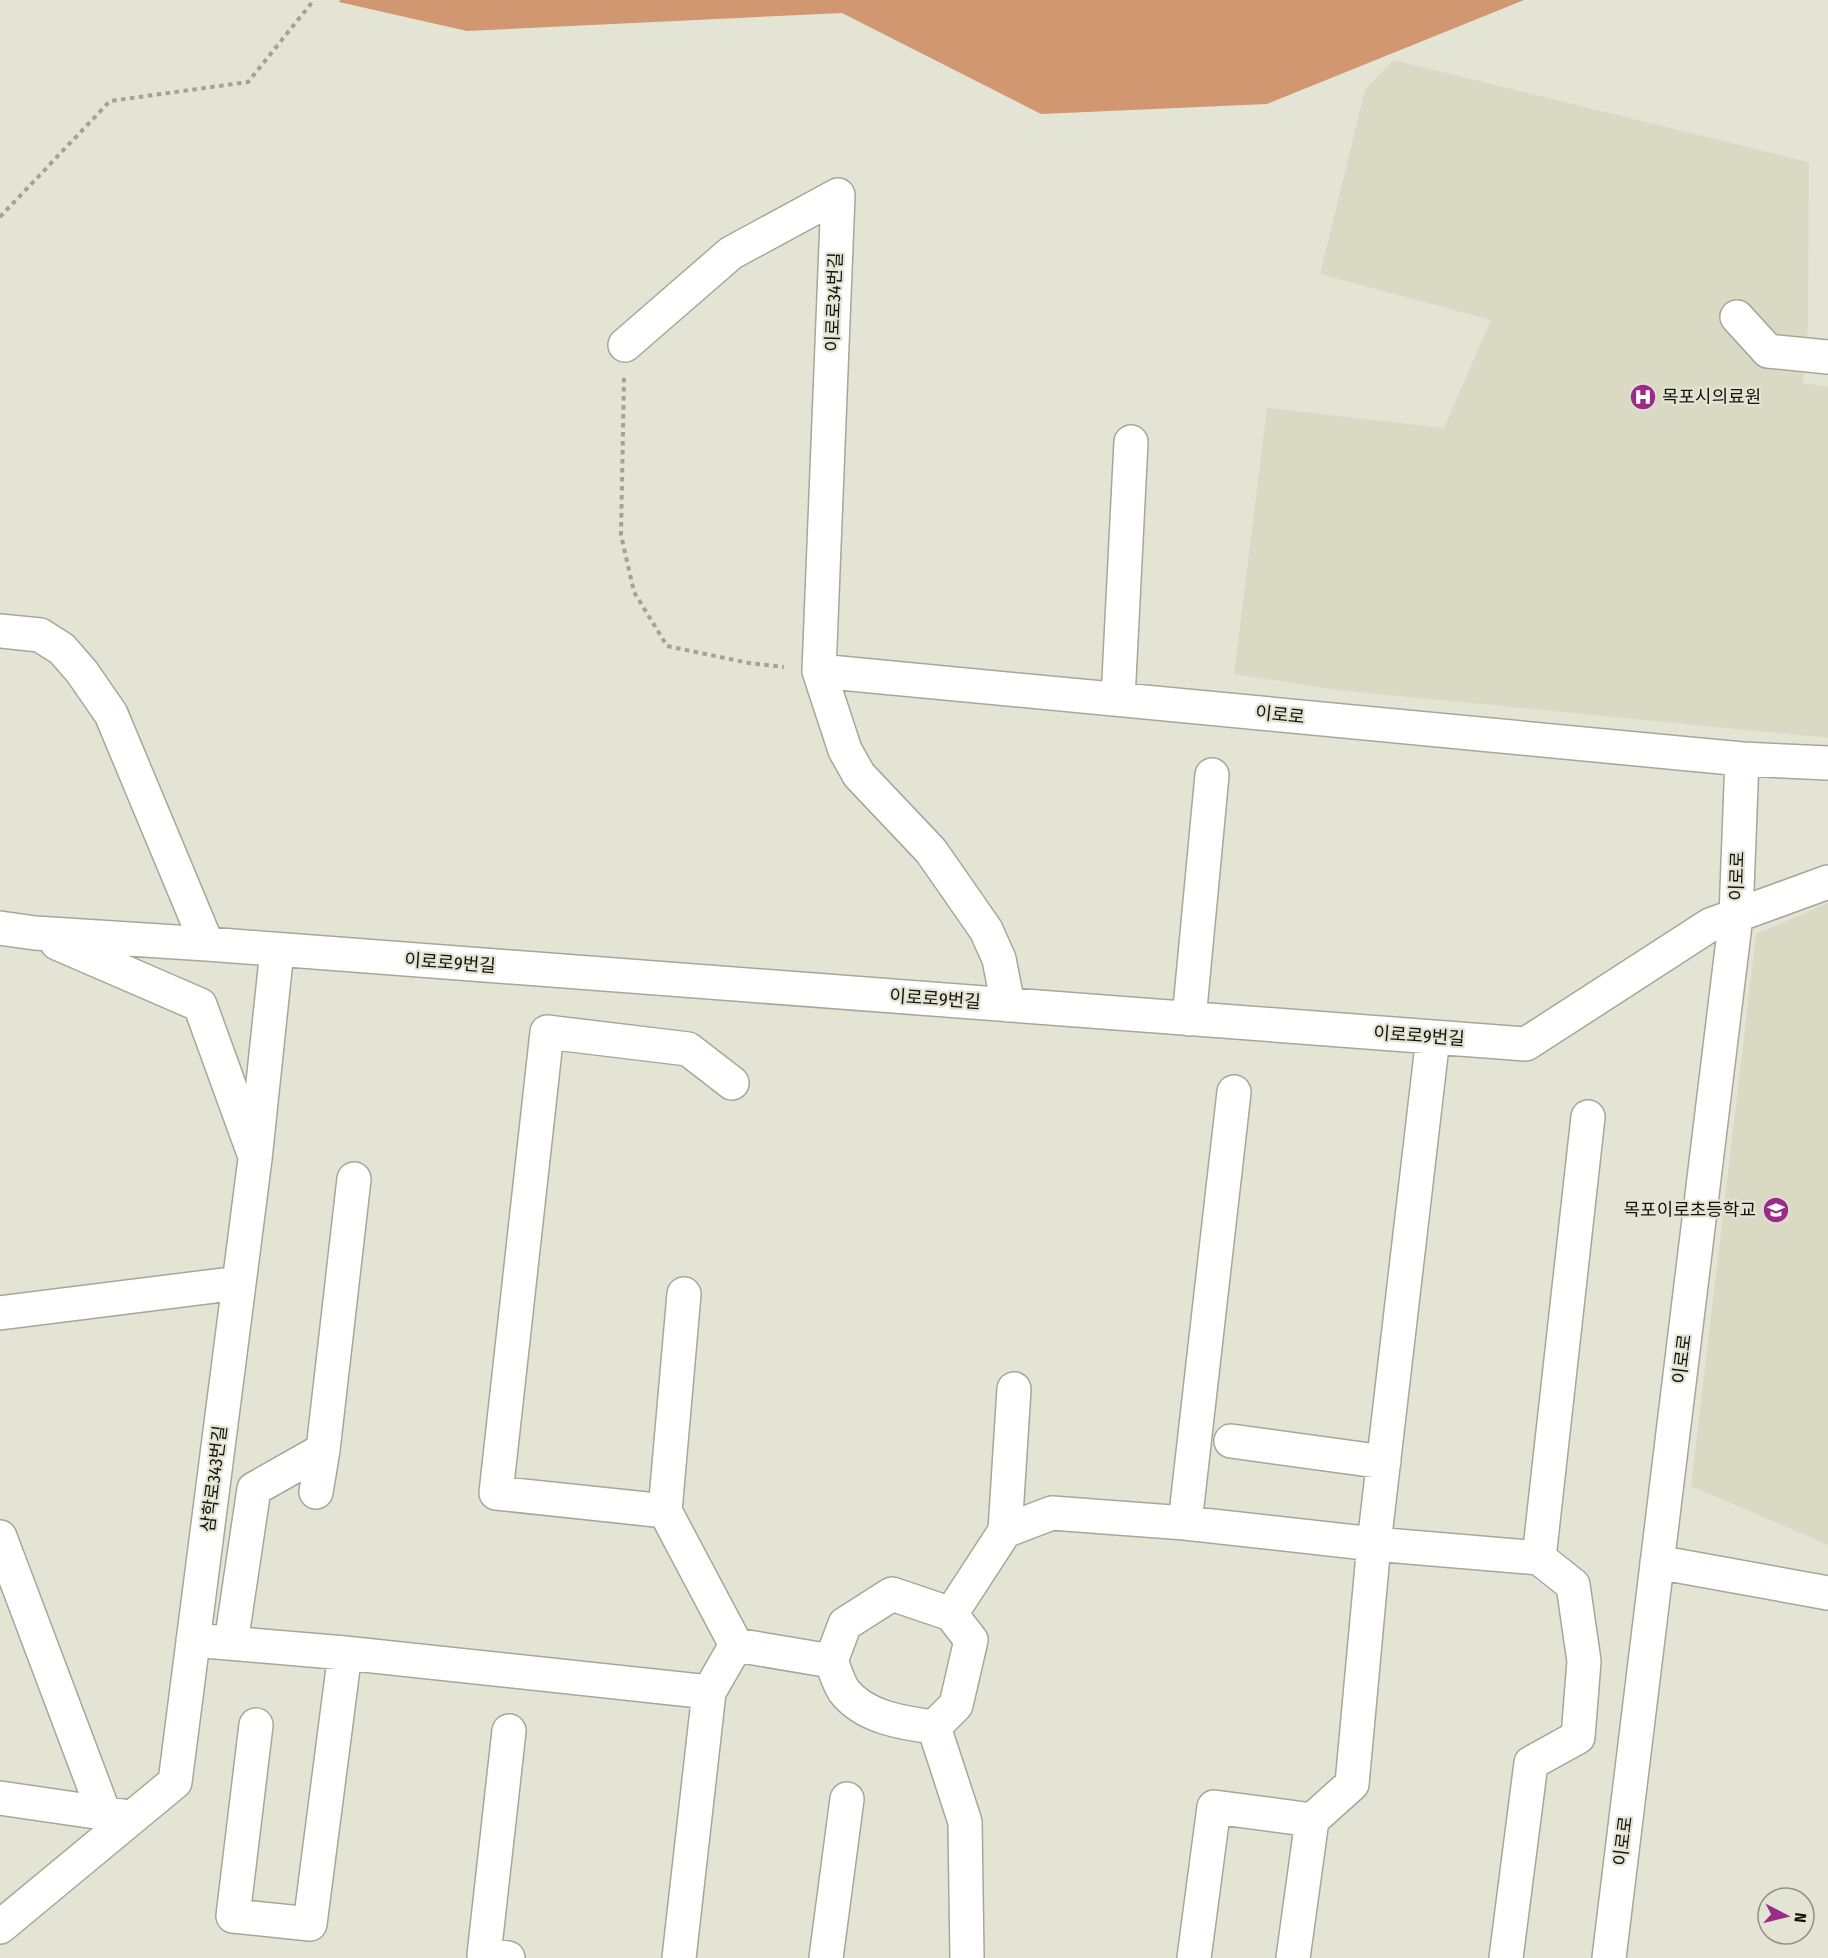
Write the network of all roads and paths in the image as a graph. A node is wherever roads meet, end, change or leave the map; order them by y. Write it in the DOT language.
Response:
graph roads {
  1 [pos="314,0"];
  2 [pos="0,217"];
  3 [pos="1737,317"];
  4 [pos="625,345"];
  5 [pos="1828,357"];
  6 [pos="1131,442"];
  7 [pos="0,614"];
  8 [pos="0,631"];
  9 [pos="40,634"];
  10 [pos="819,670"];
  11 [pos="1118,699"];
  12 [pos="1742,759"];
  13 [pos="1828,763"];
  14 [pos="1212,775"];
  15 [pos="1828,882"];
  16 [pos="1736,916"];
  17 [pos="0,928"];
  18 [pos="35,933"];
  19 [pos="207,944"];
  20 [pos="277,950"];
  21 [pos="1008,1005"];
  22 [pos="1189,1018"];
  23 [pos="1433,1037"];
  24 [pos="732,1083"];
  25 [pos="1234,1092"];
  26 [pos="1588,1117"];
  27 [pos="255,1159"];
  28 [pos="354,1179"];
  29 [pos="239,1283"];
  30 [pos="684,1294"];
  31 [pos="0,1313"];
  32 [pos="1014,1389"];
  33 [pos="1231,1441"];
  34 [pos="323,1450"];
  35 [pos="1384,1462"];
  36 [pos="316,1492"];
  37 [pos="665,1511"];
  38 [pos="1185,1522"];
  39 [pos="1005,1531"];
  40 [pos="0,1537"];
  41 [pos="1374,1544"];
  42 [pos="1539,1558"];
  43 [pos="1657,1562"];
  44 [pos="1828,1593"];
  45 [pos="951,1614"];
  46 [pos="193,1640"];
  47 [pos="231,1643"];
  48 [pos="736,1645"];
  49 [pos="345,1653"];
  50 [pos="831,1661"];
  51 [pos="709,1692"];
  52 [pos="256,1725"];
  53 [pos="934,1727"];
  54 [pos="509,1731"];
  55 [pos="0,1798"];
  56 [pos="847,1799"];
  57 [pos="118,1815"];
  58 [pos="1312,1820"];
  59 [pos="0,1927"];
  60 [pos="507,1958"];
  61 [pos="679,1958"];
  62 [pos="826,1958"];
  63 [pos="967,1958"];
  64 [pos="1194,1958"];
  65 [pos="1293,1958"];
  66 [pos="1506,1958"];
  67 [pos="1609,1958"];
  1 -- 2 [label="path"];
  3 -- 5 [label="street"];
  4 -- 10 [label="path"];
  4 -- 10 [label="street, 이로로34번길"];
  6 -- 11 [label="street"];
  7 -- 9 [label="street"];
  8 -- 9 [label="street"];
  9 -- 19 [label="street"];
  10 -- 11 [label="street, 이로로"];
  10 -- 21 [label="street"];
  11 -- 12 [label="street, 이로로"];
  12 -- 13 [label="street, 이로로"];
  12 -- 16 [label="street, 이로로"];
  14 -- 22 [label="street"];
  15 -- 16 [label="street, 이로로9번길"];
  16 -- 23 [label="street, 이로로9번길"];
  16 -- 43 [label="street, 이로로"];
  17 -- 18 [label="street, 이로로9번길"];
  18 -- 19 [label="street, 이로로9번길"];
  18 -- 27 [label="street"];
  19 -- 20 [label="street, 이로로9번길"];
  20 -- 21 [label="street, 이로로9번길"];
  20 -- 27 [label="street, 삼학로343번길"];
  21 -- 22 [label="street, 이로로9번길"];
  22 -- 23 [label="street, 이로로9번길"];
  23 -- 35 [label="street"];
  24 -- 37 [label="street"];
  25 -- 38 [label="street"];
  26 -- 42 [label="street"];
  27 -- 29 [label="street, 삼학로343번길"];
  28 -- 34 [label="street"];
  29 -- 31 [label="street"];
  29 -- 46 [label="street, 삼학로343번길"];
  30 -- 37 [label="street"];
  32 -- 39 [label="street"];
  33 -- 35 [label="street"];
  34 -- 36 [label="street"];
  34 -- 47 [label="street"];
  35 -- 41 [label="street"];
  37 -- 48 [label="street"];
  38 -- 39 [label="street"];
  38 -- 41 [label="street"];
  39 -- 45 [label="street"];
  40 -- 57 [label="street"];
  41 -- 42 [label="street"];
  41 -- 58 [label="street"];
  42 -- 66 [label="street"];
  43 -- 44 [label="street"];
  43 -- 67 [label="street, 이로로"];
  45 -- 50 [label="street"];
  45 -- 53 [label="street"];
  46 -- 47 [label="street"];
  46 -- 57 [label="street, 삼학로343번길"];
  47 -- 49 [label="street"];
  48 -- 50 [label="street"];
  48 -- 51 [label="street"];
  49 -- 51 [label="street"];
  49 -- 52 [label="street"];
  50 -- 53 [label="street"];
  51 -- 61 [label="street"];
  53 -- 63 [label="street"];
  54 -- 60 [label="street"];
  55 -- 57 [label="street"];
  56 -- 62 [label="street"];
  57 -- 59 [label="street, 삼학로343번길"];
  58 -- 64 [label="street"];
  58 -- 65 [label="street"];
}
